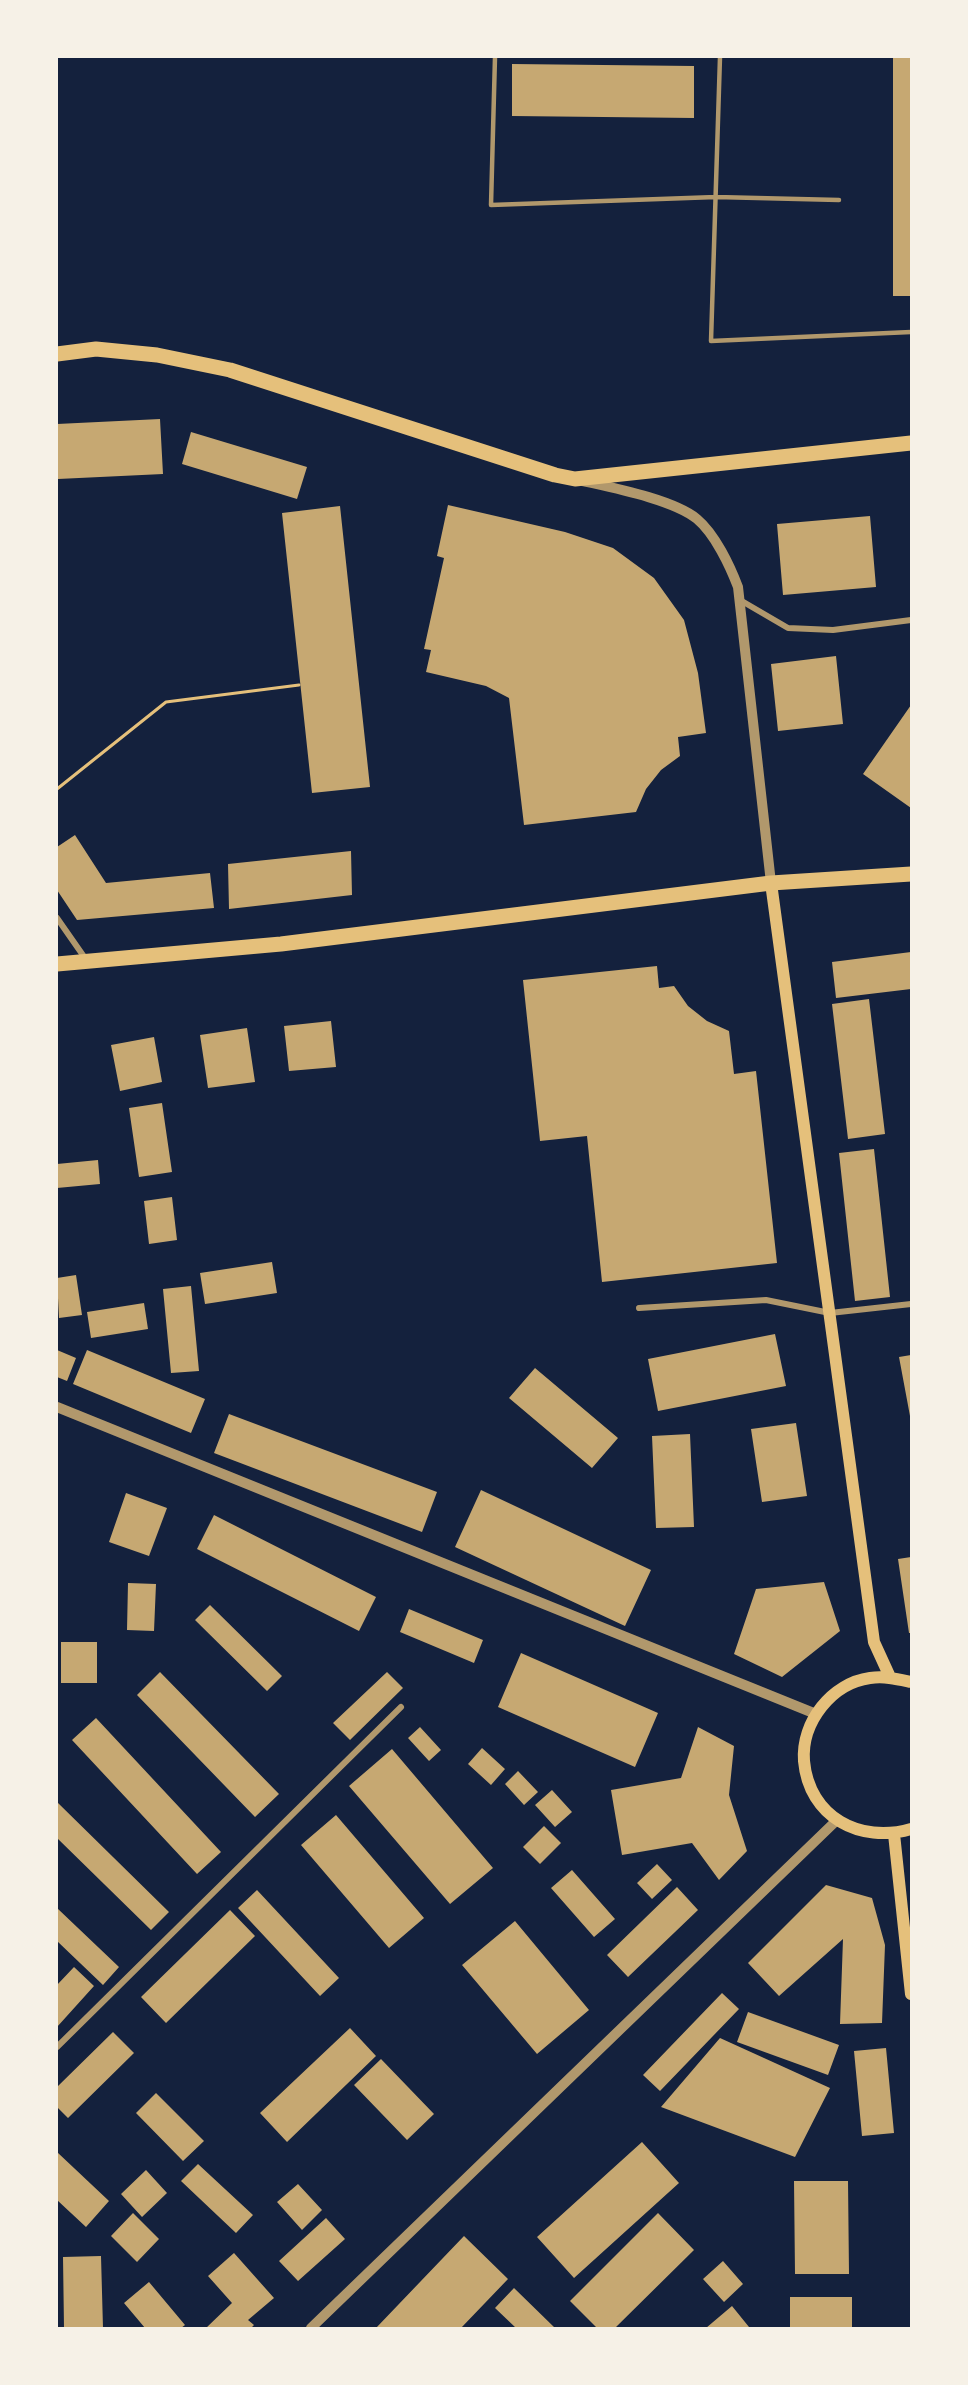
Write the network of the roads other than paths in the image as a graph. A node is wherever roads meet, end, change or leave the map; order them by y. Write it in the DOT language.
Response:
graph roads {
  1 [pos="495,57"];
  2 [pos="720,57"];
  3 [pos="716,197"];
  4 [pos="839,200"];
  5 [pos="911,332"];
  6 [pos="57,354"];
  7 [pos="911,443"];
  8 [pos="575,479"];
  9 [pos="739,599"];
  10 [pos="911,620"];
  11 [pos="911,874"];
  12 [pos="771,883"];
  13 [pos="57,918"];
  14 [pos="87,961"];
  15 [pos="57,964"];
  16 [pos="911,1304"];
  17 [pos="639,1308"];
  18 [pos="830,1313"];
  19 [pos="57,1407"];
  20 [pos="890,1677"];
  21 [pos="911,1682"];
  22 [pos="401,1707"];
  23 [pos="816,1714"];
  24 [pos="837,1820"];
  25 [pos="911,1829"];
  26 [pos="894,1834"];
  27 [pos="911,1994"];
  28 [pos="57,2047"];
  29 [pos="311,2328"];
  1 -- 3 [label="lane"];
  2 -- 3 [label="lane"];
  3 -- 4 [label="lane"];
  3 -- 5 [label="lane"];
  6 -- 8 [label="main road"];
  7 -- 8 [label="main road"];
  8 -- 9 [label="street"];
  9 -- 10 [label="street"];
  9 -- 12 [label="street"];
  11 -- 12 [label="main road"];
  12 -- 14 [label="main road"];
  12 -- 18 [label="main road"];
  13 -- 14 [label="street"];
  14 -- 15 [label="main road"];
  16 -- 18 [label="street"];
  17 -- 18 [label="street"];
  18 -- 20 [label="main road"];
  19 -- 23 [label="street"];
  20 -- 21 [label="main road"];
  20 -- 23 [label="main road"];
  22 -- 28 [label="street"];
  23 -- 24 [label="main road"];
  24 -- 26 [label="main road"];
  24 -- 29 [label="street"];
  25 -- 26 [label="main road"];
  26 -- 27 [label="main road"];
}
